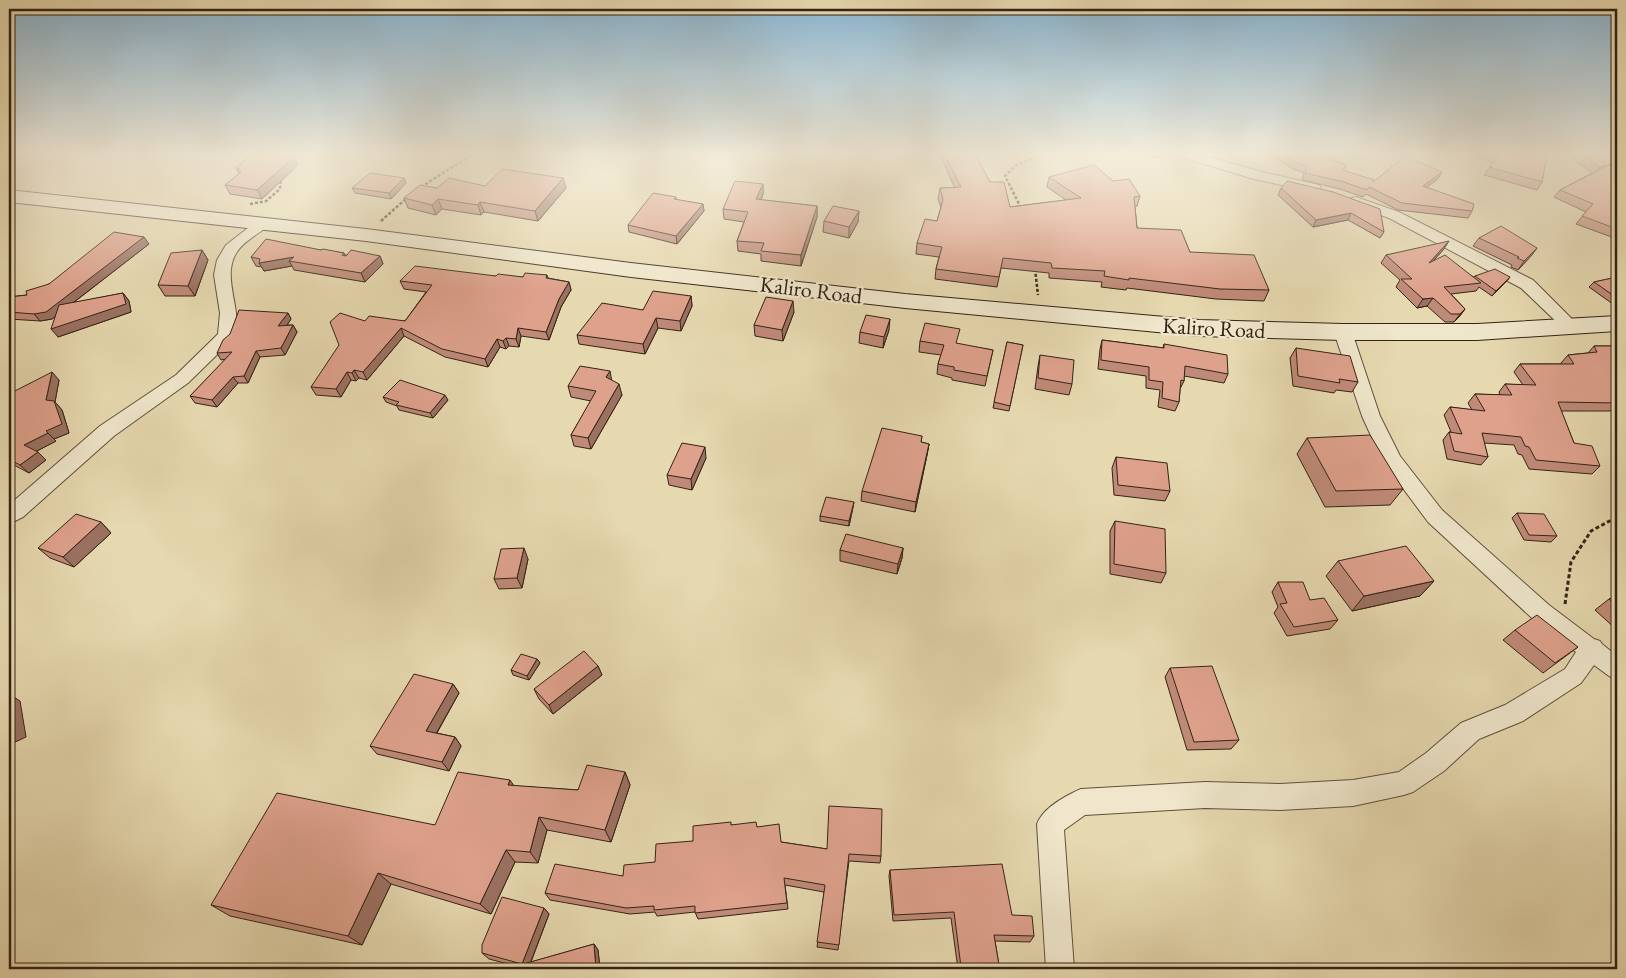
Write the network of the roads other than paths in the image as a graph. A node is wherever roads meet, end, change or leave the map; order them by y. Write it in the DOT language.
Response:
graph roads {
  1 [pos="42,200"];
  2 [pos="1351,200"];
  3 [pos="262,224"];
  4 [pos="1617,324"];
  5 [pos="1572,327"];
  6 [pos="1343,332"];
  7 [pos="9,516"];
  8 [pos="1592,648"];
  9 [pos="1617,669"];
  10 [pos="1060,969"];
  1 -- 3 [label="main road, Kaliro Road"];
  2 -- 5 [label="street"];
  3 -- 6 [label="main road, Kaliro Road"];
  3 -- 7 [label="street"];
  4 -- 5 [label="main road, Kaliro Road"];
  5 -- 6 [label="main road, Kaliro Road"];
  6 -- 8 [label="street"];
  8 -- 9 [label="street"];
  8 -- 10 [label="street"];
}
